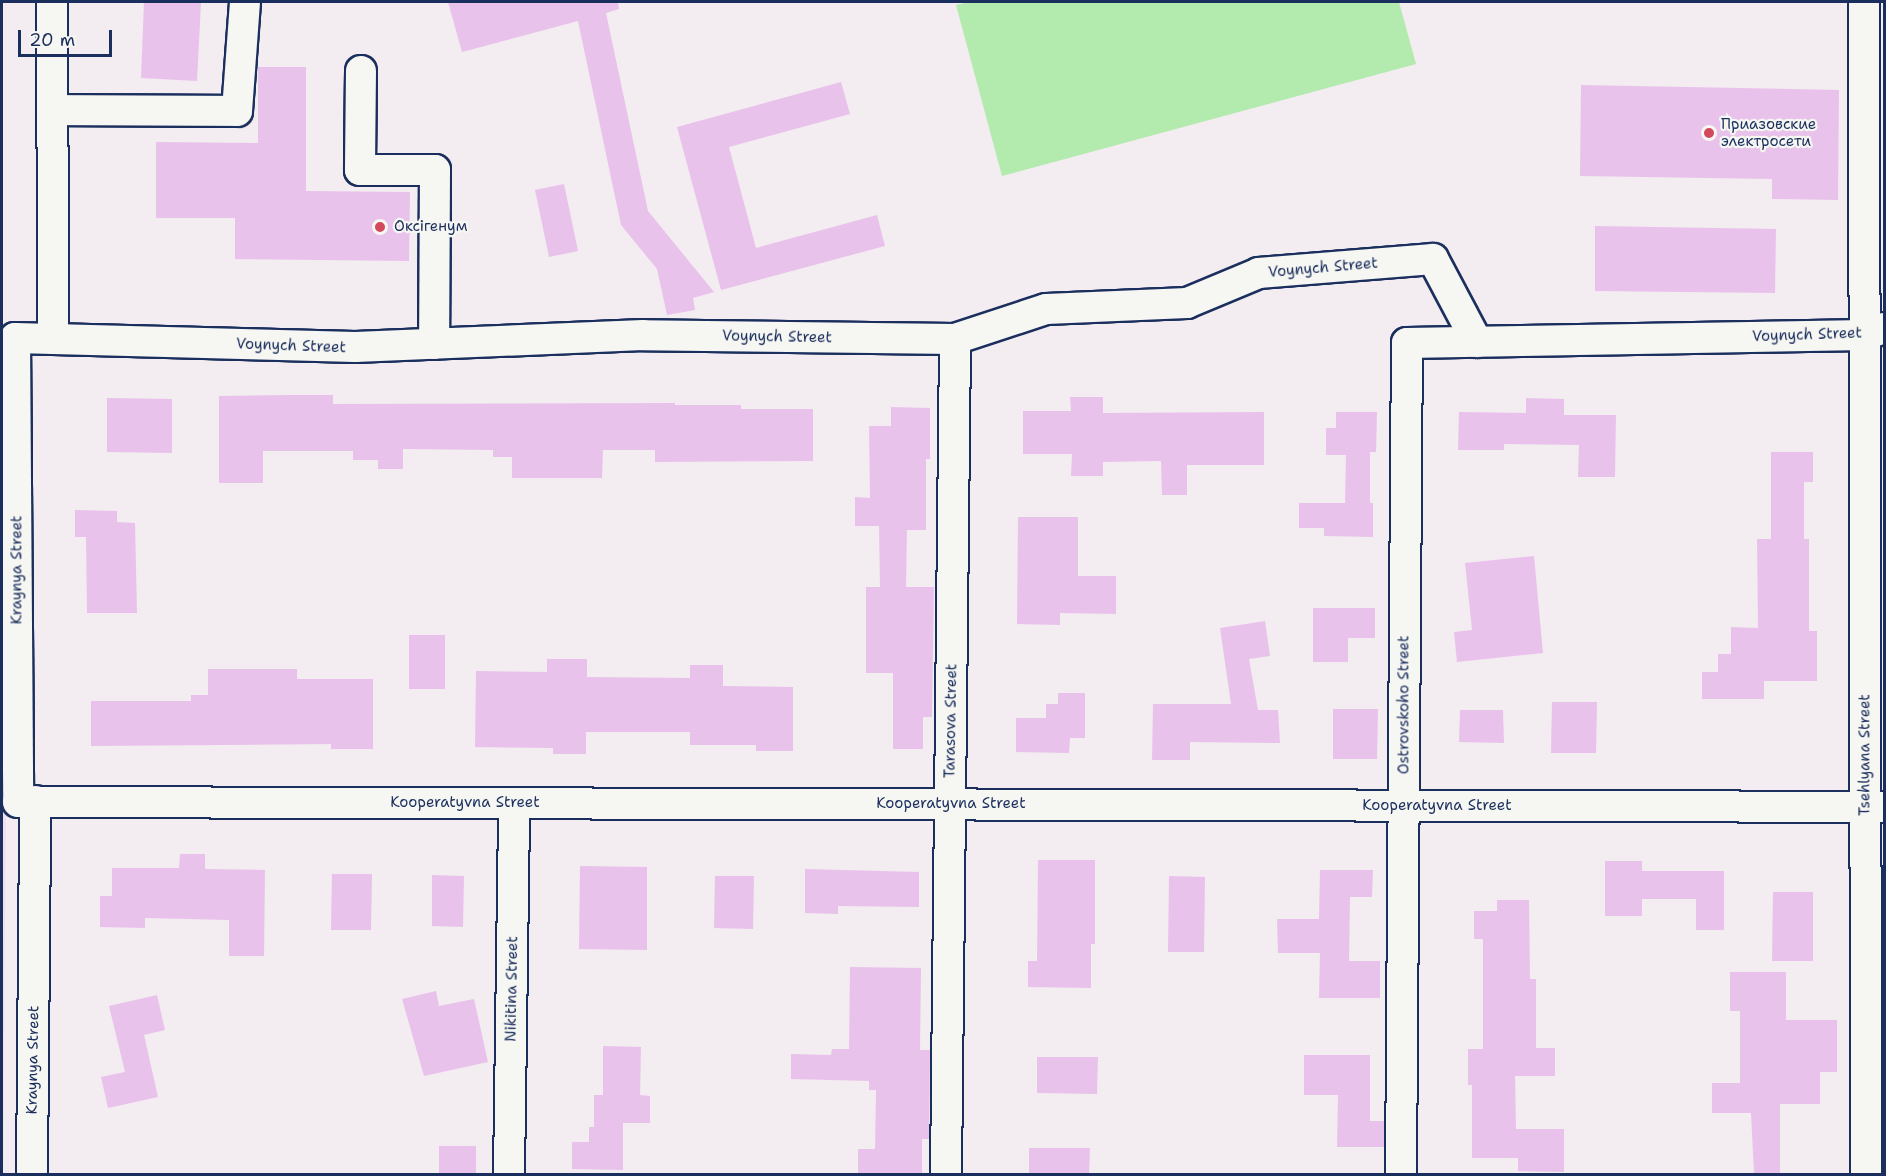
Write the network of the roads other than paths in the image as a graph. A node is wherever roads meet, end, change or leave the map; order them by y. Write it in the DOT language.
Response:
graph roads {
  1 [pos="52,2"];
  2 [pos="245,2"];
  3 [pos="1864,2"];
  4 [pos="361,71"];
  5 [pos="52,110"];
  6 [pos="1874,162"];
  7 [pos="1874,332"];
  8 [pos="15,338"];
  9 [pos="52,339"];
  10 [pos="955,339"];
  11 [pos="1477,342"];
  12 [pos="1407,343"];
  13 [pos="434,344"];
  14 [pos="27,802"];
  15 [pos="514,803"];
  16 [pos="950,804"];
  17 [pos="1404,806"];
  18 [pos="1875,807"];
  19 [pos="32,1174"];
  20 [pos="509,1174"];
  21 [pos="946,1174"];
  22 [pos="1401,1174"];
  23 [pos="1866,1174"];
  1 -- 5 [label="street"];
  2 -- 5 [label="street"];
  3 -- 6 [label="street, Tsehlyana Street"];
  4 -- 13 [label="street"];
  5 -- 9 [label="street"];
  6 -- 7 [label="street, Tsehlyana Street"];
  7 -- 11 [label="street, Voynych Street"];
  7 -- 18 [label="street, Tsehlyana Street"];
  8 -- 9 [label="street, Voynych Street"];
  8 -- 14 [label="street, Kraynya Street"];
  9 -- 13 [label="street, Voynych Street"];
  10 -- 11 [label="street, Voynych Street"];
  10 -- 13 [label="street, Voynych Street"];
  10 -- 16 [label="street, Tarasova Street"];
  11 -- 12 [label="street, Voynych Street"];
  12 -- 17 [label="street, Ostrovskoho Street"];
  14 -- 15 [label="street, Kooperatyvna Street"];
  14 -- 19 [label="street, Kraynya Street"];
  15 -- 16 [label="street, Kooperatyvna Street"];
  15 -- 20 [label="street, Nikitina Street"];
  16 -- 17 [label="street, Kooperatyvna Street"];
  16 -- 21 [label="street, Tarasova Street"];
  17 -- 18 [label="street, Kooperatyvna Street"];
  17 -- 22 [label="street, Ostrovskoho Street"];
  18 -- 23 [label="street, Tsehlyana Street"];
}
